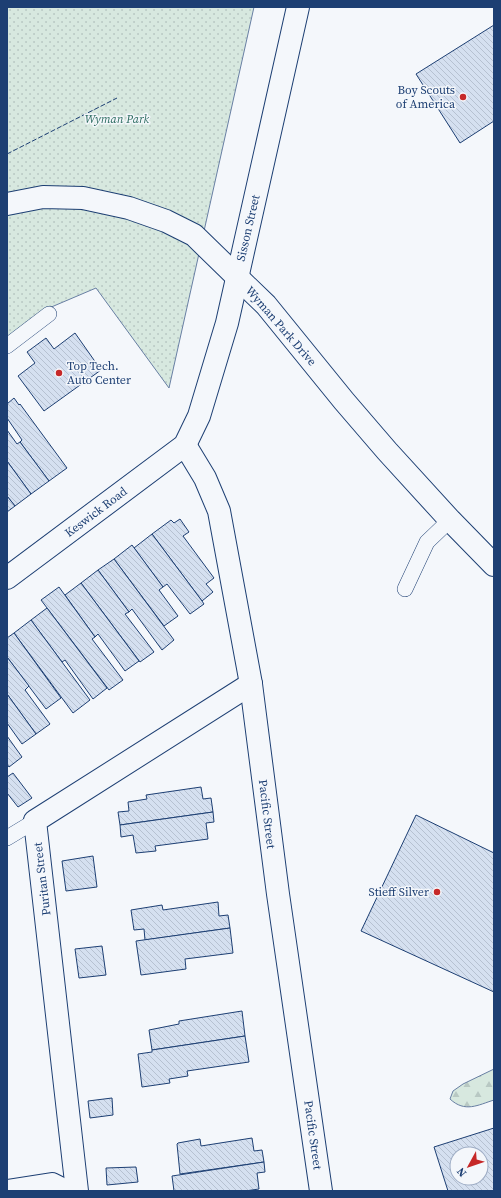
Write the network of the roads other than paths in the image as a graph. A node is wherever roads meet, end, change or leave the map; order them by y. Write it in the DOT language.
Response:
graph roads {
  1 [pos="298,7"];
  2 [pos="7,204"];
  3 [pos="237,276"];
  4 [pos="49,314"];
  5 [pos="7,346"];
  6 [pos="186,445"];
  7 [pos="450,520"];
  8 [pos="494,565"];
  9 [pos="7,578"];
  10 [pos="405,589"];
  11 [pos="251,684"];
  12 [pos="35,821"];
  13 [pos="7,838"];
  14 [pos="7,1191"];
  15 [pos="66,1191"];
  16 [pos="78,1191"];
  17 [pos="321,1191"];
  1 -- 3 [label="street, Sisson Street"];
  2 -- 3 [label="street, Wyman Park Drive"];
  3 -- 6 [label="street, Sisson Street"];
  3 -- 7 [label="street, Wyman Park Drive"];
  4 -- 5 [label="lane"];
  6 -- 9 [label="street, Keswick Road"];
  6 -- 11 [label="street, Pacific Street"];
  7 -- 8 [label="street, Wyman Park Drive"];
  7 -- 10 [label="lane"];
  11 -- 12 [label="street"];
  11 -- 17 [label="street, Pacific Street"];
  12 -- 13 [label="lane"];
  12 -- 16 [label="street, Puritan Street"];
  14 -- 15 [label="street"];
}
